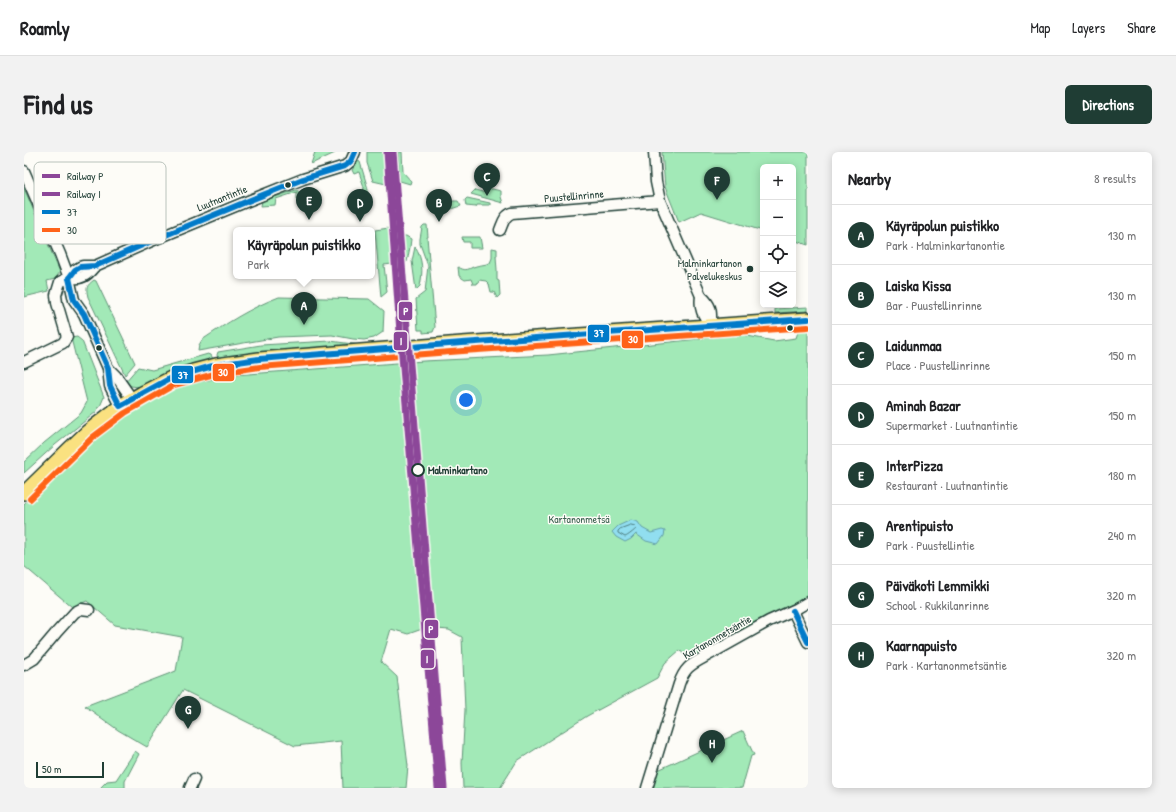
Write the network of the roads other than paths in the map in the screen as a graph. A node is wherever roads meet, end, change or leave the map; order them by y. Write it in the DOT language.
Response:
graph roads {
  1 [pos="355,152"];
  2 [pos="654,152"];
  3 [pos="24,171"];
  4 [pos="34,193"];
  5 [pos="660,201"];
  6 [pos="500,230"];
  7 [pos="166,234"];
  8 [pos="56,244"];
  9 [pos="144,244"];
  10 [pos="69,278"];
  11 [pos="808,319"];
  12 [pos="710,326"];
  13 [pos="24,362"];
  14 [pos="126,402"];
  15 [pos="24,493"];
  16 [pos="808,602"];
  17 [pos="89,610"];
  18 [pos="793,611"];
  19 [pos="808,642"];
  20 [pos="24,665"];
  21 [pos="647,788"];
  1 -- 7 [label="street, Luutnantintie"];
  2 -- 5 [label="street"];
  3 -- 4 [label="street"];
  5 -- 6 [label="street, Puustellinrinne"];
  5 -- 12 [label="street"];
  8 -- 10 [label="street"];
  9 -- 10 [label="street, Luutnantintie"];
  10 -- 13 [label="street, Luutnantintie"];
  10 -- 14 [label="street"];
  11 -- 12 [label="main road"];
  12 -- 14 [label="main road"];
  14 -- 15 [label="main road"];
  16 -- 18 [label="street, Kartanonmetsäntie"];
  17 -- 20 [label="street"];
  18 -- 19 [label="street"];
  18 -- 21 [label="street, Kartanonmetsäntie"];
}
